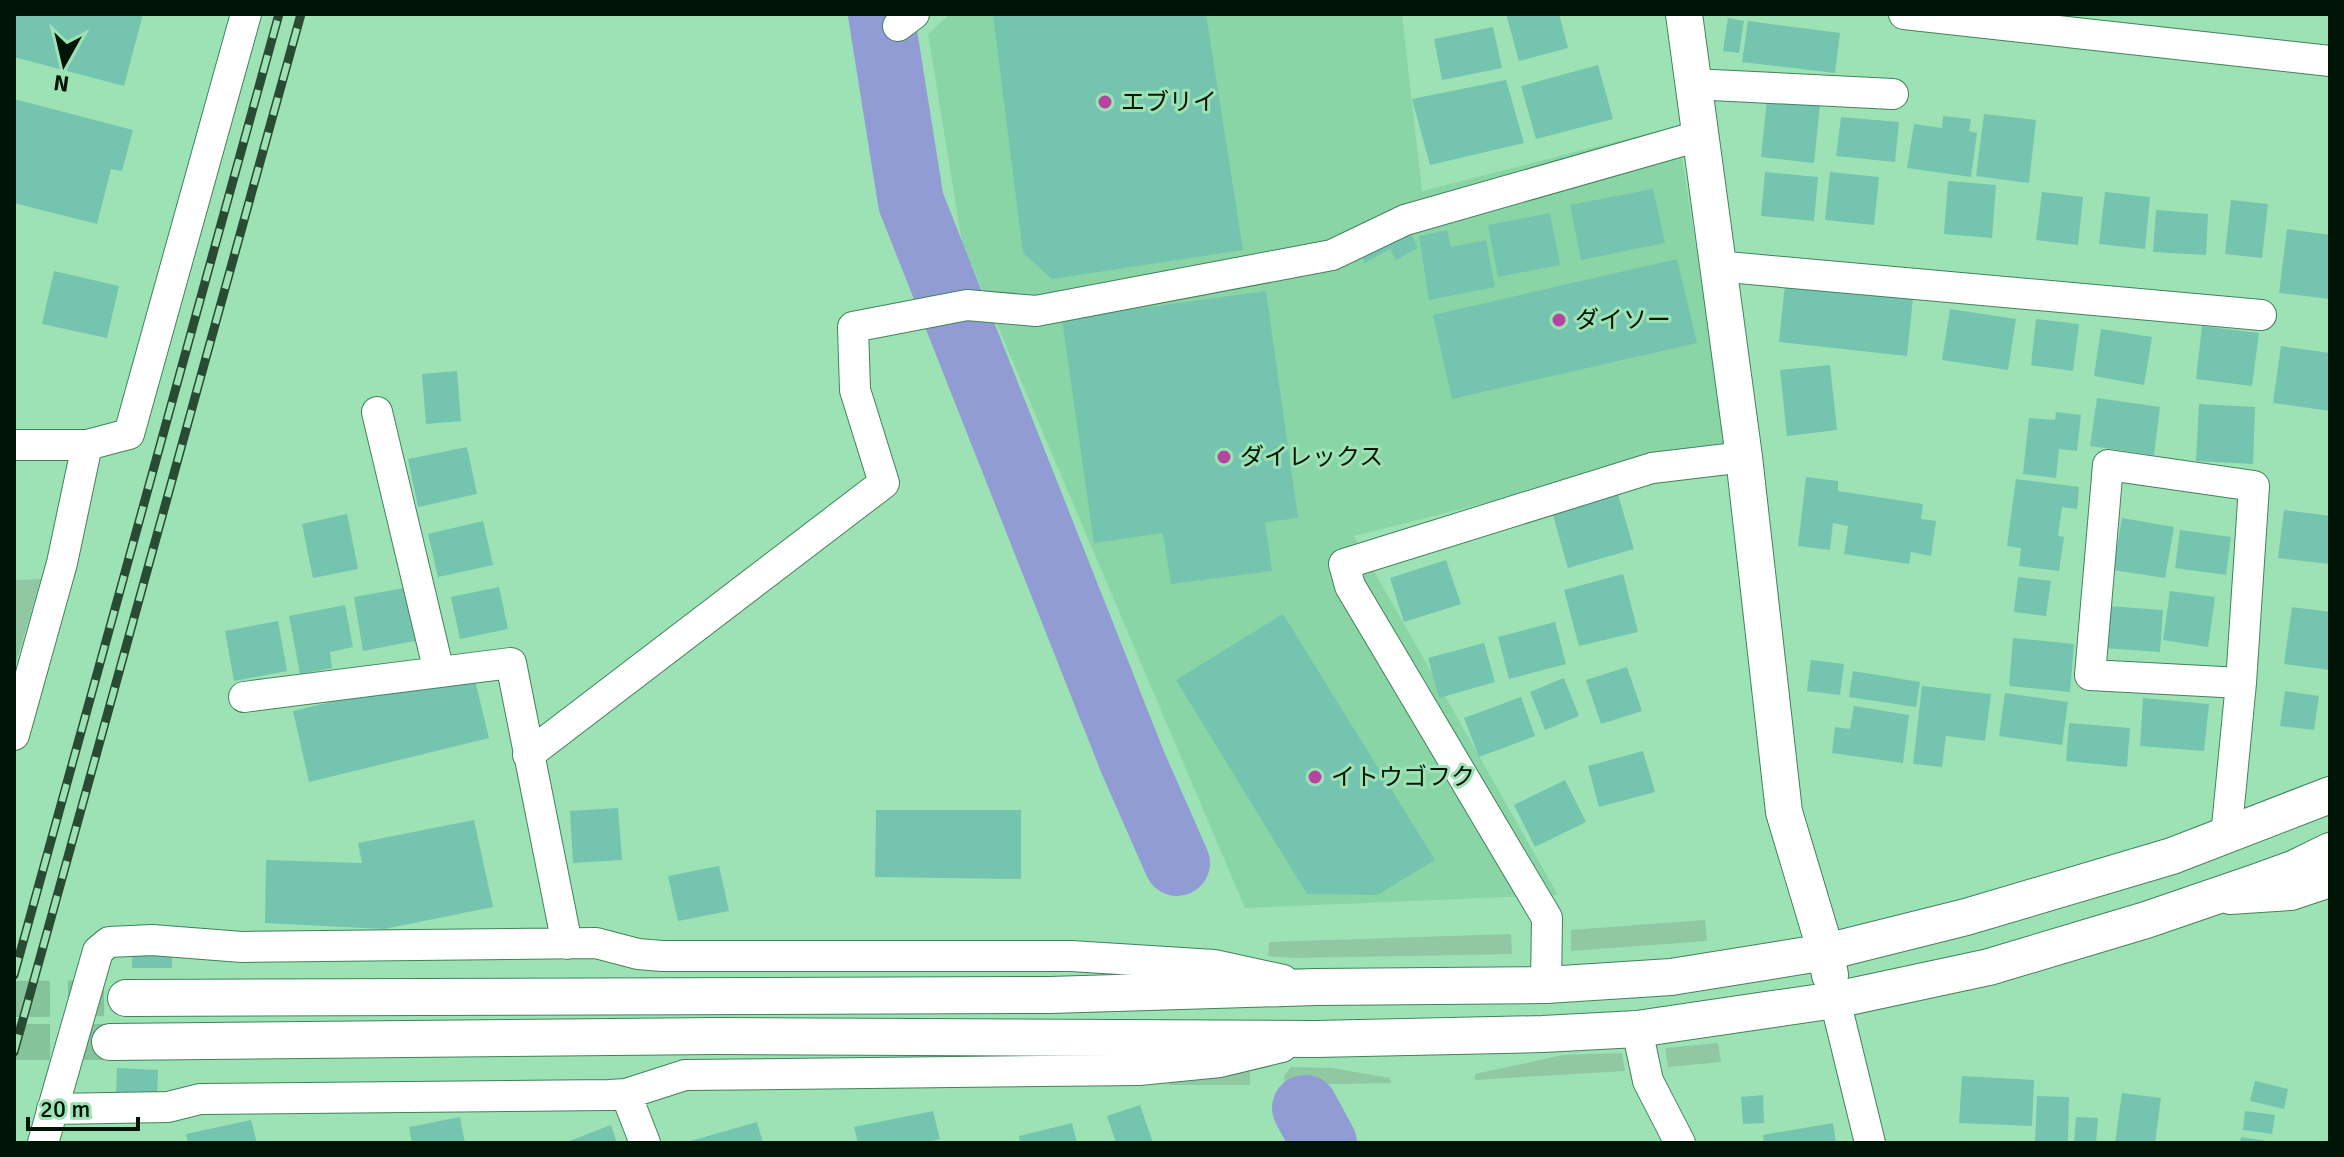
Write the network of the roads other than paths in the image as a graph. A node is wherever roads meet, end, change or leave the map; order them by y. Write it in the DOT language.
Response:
graph roads {
  1 [pos="246,14"];
  2 [pos="1684,14"];
  3 [pos="1904,14"];
  4 [pos="2330,61"];
  5 [pos="1692,84"];
  6 [pos="1893,94"];
  7 [pos="1699,136"];
  8 [pos="1716,266"];
  9 [pos="2261,315"];
  10 [pos="377,412"];
  11 [pos="14,445"];
  12 [pos="87,445"];
  13 [pos="1744,457"];
  14 [pos="439,672"];
  15 [pos="2241,683"];
  16 [pos="244,697"];
  17 [pos="16,719"];
  18 [pos="528,755"];
  19 [pos="2330,783"];
  20 [pos="2330,795"];
  21 [pos="2294,809"];
  22 [pos="2226,837"];
  23 [pos="2330,851"];
  24 [pos="2330,882"];
  25 [pos="2197,901"];
  26 [pos="567,944"];
  27 [pos="1826,952"];
  28 [pos="1546,985"];
  29 [pos="1316,987"];
  30 [pos="126,998"];
  31 [pos="1835,1000"];
  32 [pos="1637,1029"];
  33 [pos="1315,1039"];
  34 [pos="110,1042"];
  35 [pos="626,1094"];
  36 [pos="52,1109"];
  37 [pos="43,1143"];
  38 [pos="645,1143"];
  39 [pos="1680,1143"];
  40 [pos="1870,1143"];
  1 -- 12 [label="street"];
  2 -- 5 [label="street"];
  3 -- 4 [label="street"];
  5 -- 6 [label="street"];
  5 -- 7 [label="street"];
  7 -- 8 [label="street"];
  7 -- 18 [label="street"];
  8 -- 9 [label="street"];
  8 -- 13 [label="street"];
  10 -- 14 [label="street"];
  11 -- 12 [label="street"];
  12 -- 17 [label="street"];
  13 -- 27 [label="street"];
  13 -- 28 [label="street"];
  14 -- 16 [label="street"];
  14 -- 18 [label="street"];
  15 -- 15 [label="street"];
  15 -- 22 [label="street"];
  18 -- 26 [label="street"];
  19 -- 21 [label="street"];
  20 -- 21 [label="street"];
  21 -- 22 [label="street"];
  22 -- 27 [label="street"];
  23 -- 25 [label="street"];
  24 -- 25 [label="street"];
  25 -- 31 [label="street"];
  26 -- 29 [label="street"];
  26 -- 36 [label="street"];
  27 -- 28 [label="street"];
  27 -- 31 [label="street"];
  28 -- 29 [label="street"];
  29 -- 30 [label="street"];
  31 -- 32 [label="street"];
  31 -- 40 [label="street"];
  32 -- 33 [label="street"];
  32 -- 39 [label="street"];
  33 -- 34 [label="street"];
  33 -- 35 [label="street"];
  35 -- 36 [label="street"];
  35 -- 38 [label="street"];
  36 -- 37 [label="street"];
}
